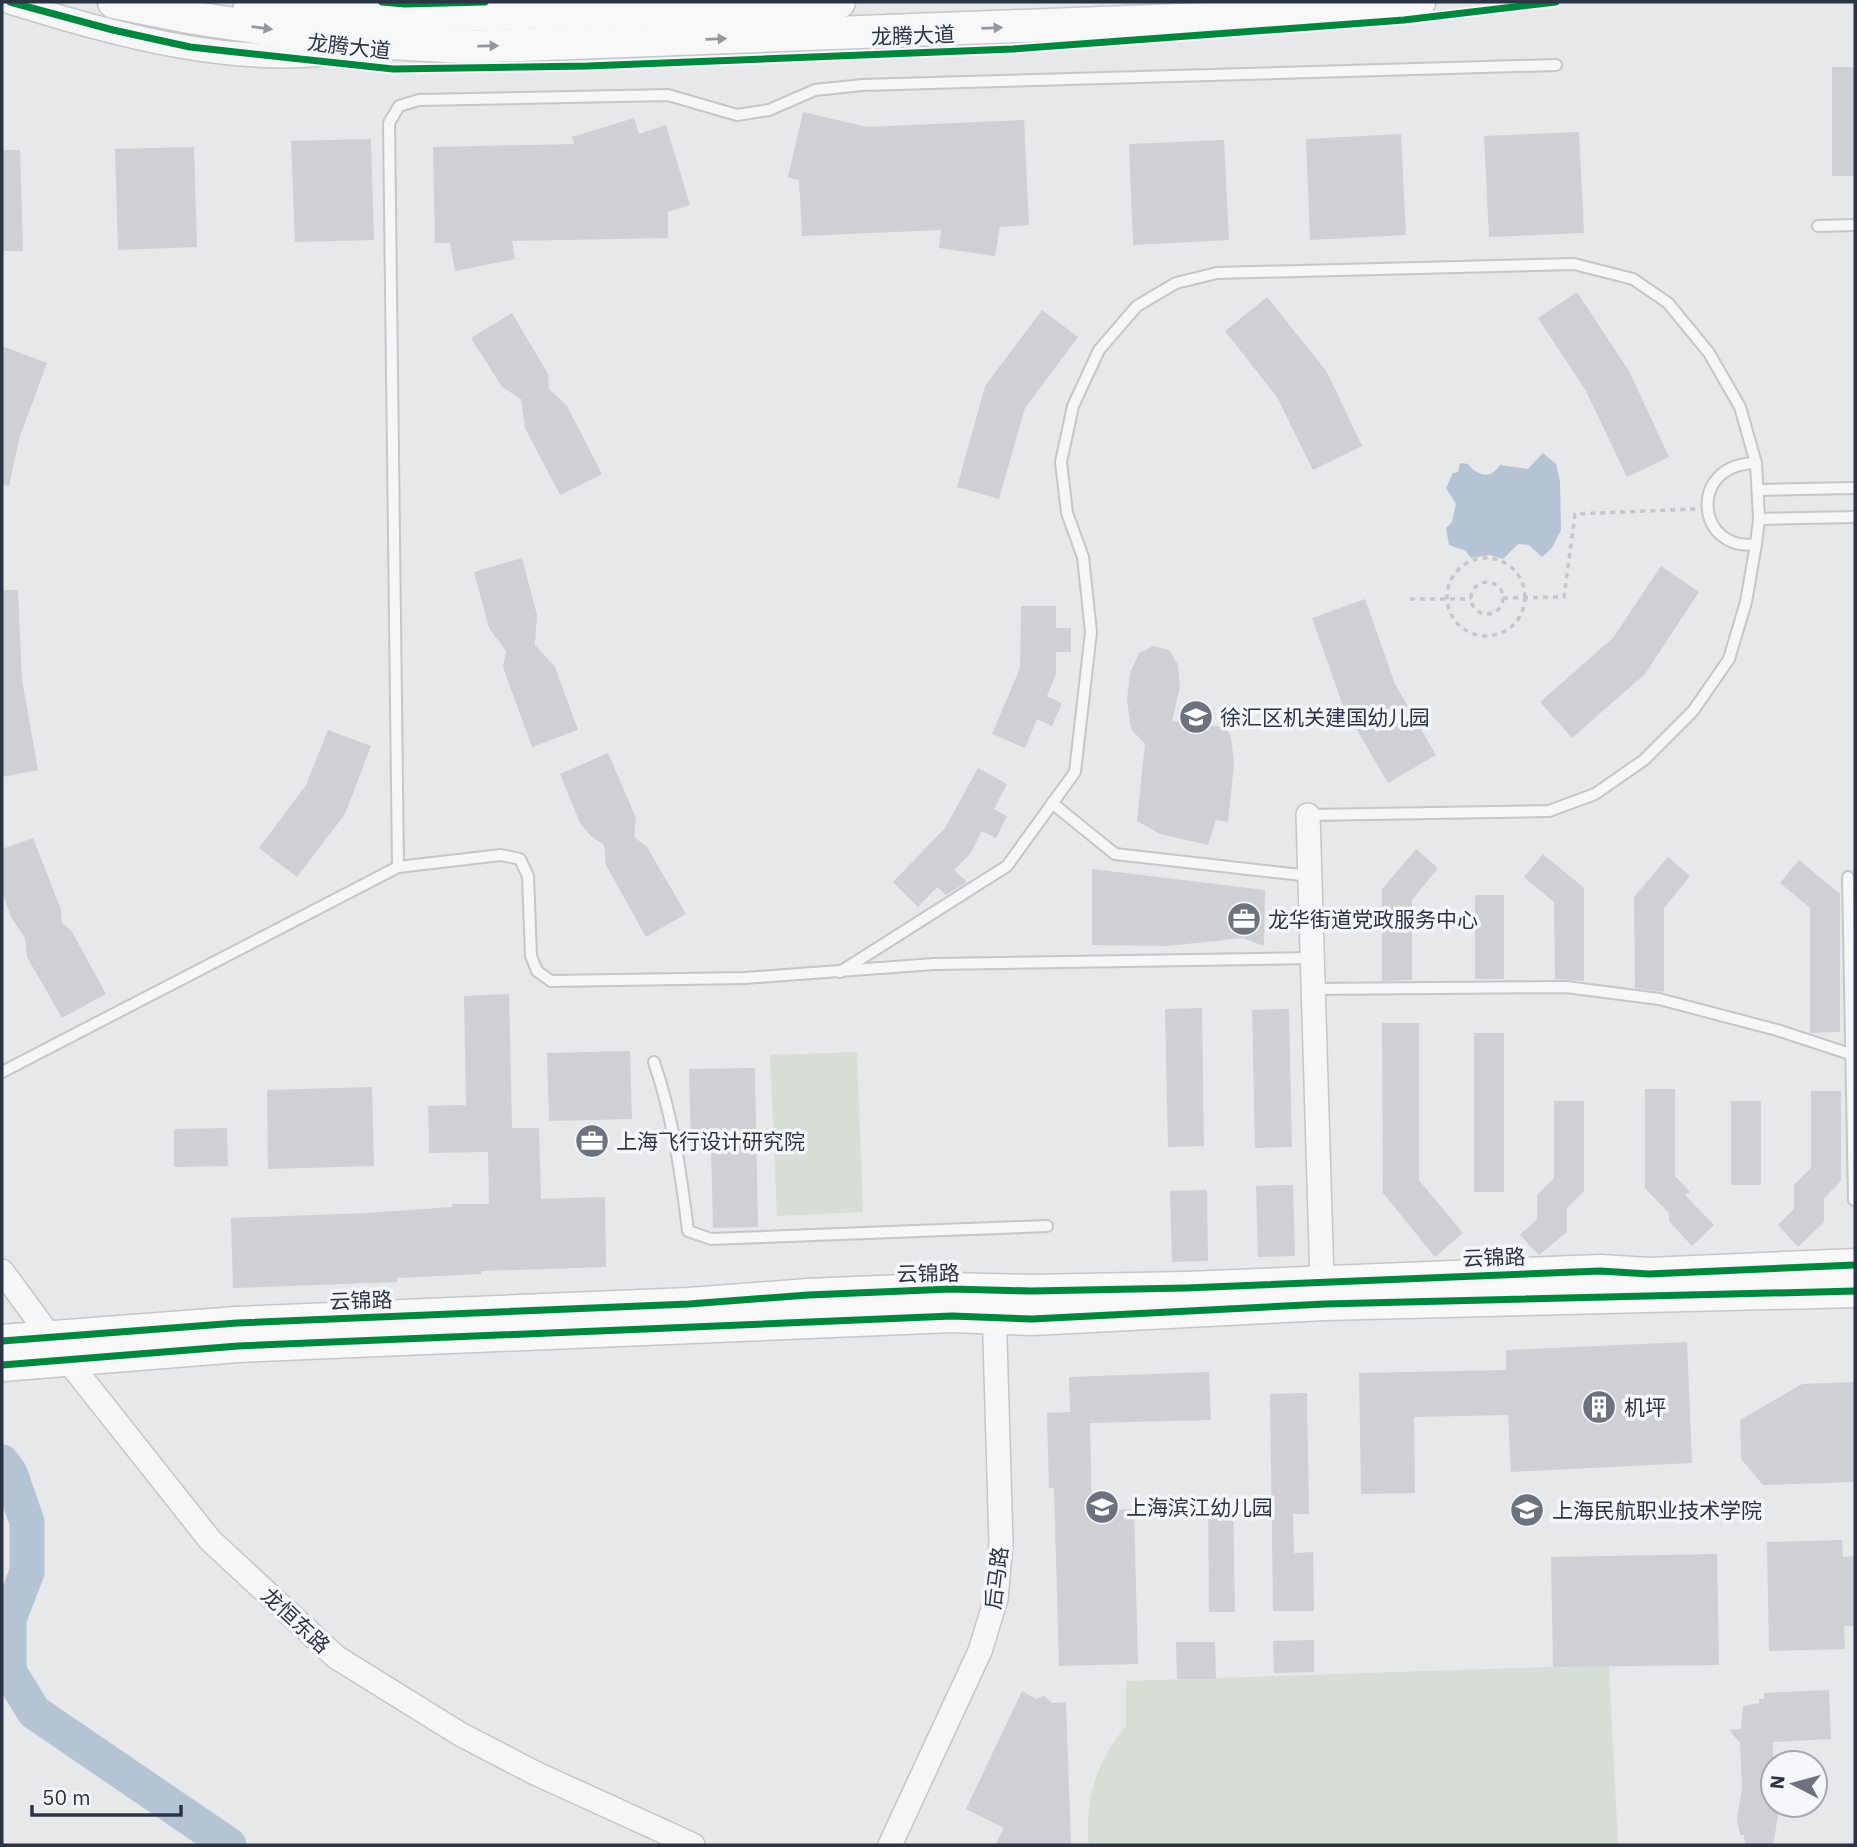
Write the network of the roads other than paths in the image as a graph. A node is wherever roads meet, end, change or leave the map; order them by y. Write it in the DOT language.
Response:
graph roads {
  1 [pos="10,2"];
  2 [pos="114,2"];
  3 [pos="228,2"];
  4 [pos="361,2"];
  5 [pos="839,2"];
  6 [pos="1419,2"];
  7 [pos="391,13"];
  8 [pos="390,44"];
  9 [pos="1556,65"];
  10 [pos="1855,225"];
  11 [pos="1818,226"];
  12 [pos="1756,463"];
  13 [pos="1855,488"];
  14 [pos="1758,489"];
  15 [pos="1855,517"];
  16 [pos="1759,519"];
  17 [pos="1756,544"];
  18 [pos="1052,803"];
  19 [pos="1308,815"];
  20 [pos="398,867"];
  21 [pos="1310,876"];
  22 [pos="1848,877"];
  23 [pos="1312,958"];
  24 [pos="840,972"];
  25 [pos="1313,989"];
  26 [pos="1853,1055"];
  27 [pos="653,1062"];
  28 [pos="2,1072"];
  29 [pos="1854,1200"];
  30 [pos="1048,1226"];
  31 [pos="1855,1265"];
  32 [pos="2,1271"];
  33 [pos="1322,1281"];
  34 [pos="1855,1291"];
  35 [pos="994,1304"];
  36 [pos="2,1341"];
  37 [pos="60,1350"];
  38 [pos="2,1365"];
  39 [pos="693,1845"];
  40 [pos="890,1845"];
  1 -- 8 [label="street"];
  2 -- 8 [label="main road, 龙腾大道, one-way"];
  3 -- 7 [label="main road, 龙腾大道"];
  4 -- 7 [label="street"];
  5 -- 7 [label="main road, 龙腾大道"];
  8 -- 6 [label="main road, 龙腾大道, one-way"];
  9 -- 20 [label="lane"];
  10 -- 11 [label="lane"];
  12 -- 14 [label="lane"];
  12 -- 17 [label="lane"];
  12 -- 18 [label="lane"];
  13 -- 14 [label="lane"];
  14 -- 16 [label="lane"];
  15 -- 16 [label="lane"];
  16 -- 17 [label="lane"];
  17 -- 19 [label="lane"];
  18 -- 21 [label="lane"];
  18 -- 24 [label="lane"];
  19 -- 21 [label="street"];
  20 -- 24 [label="lane"];
  20 -- 28 [label="lane"];
  21 -- 23 [label="street"];
  22 -- 26 [label="lane"];
  23 -- 24 [label="lane"];
  23 -- 25 [label="street"];
  25 -- 26 [label="lane"];
  25 -- 33 [label="street"];
  26 -- 29 [label="lane"];
  27 -- 30 [label="lane"];
  31 -- 33 [label="main road, 云锦路"];
  32 -- 37 [label="street, 龙恒东路"];
  33 -- 35 [label="main road, 云锦路"];
  34 -- 35 [label="main road, 云锦路"];
  35 -- 37 [label="main road, 云锦路"];
  35 -- 40 [label="street, 后马路"];
  36 -- 37 [label="main road, 云锦路"];
  37 -- 38 [label="main road, 云锦路"];
  37 -- 39 [label="street, 龙恒东路"];
}
